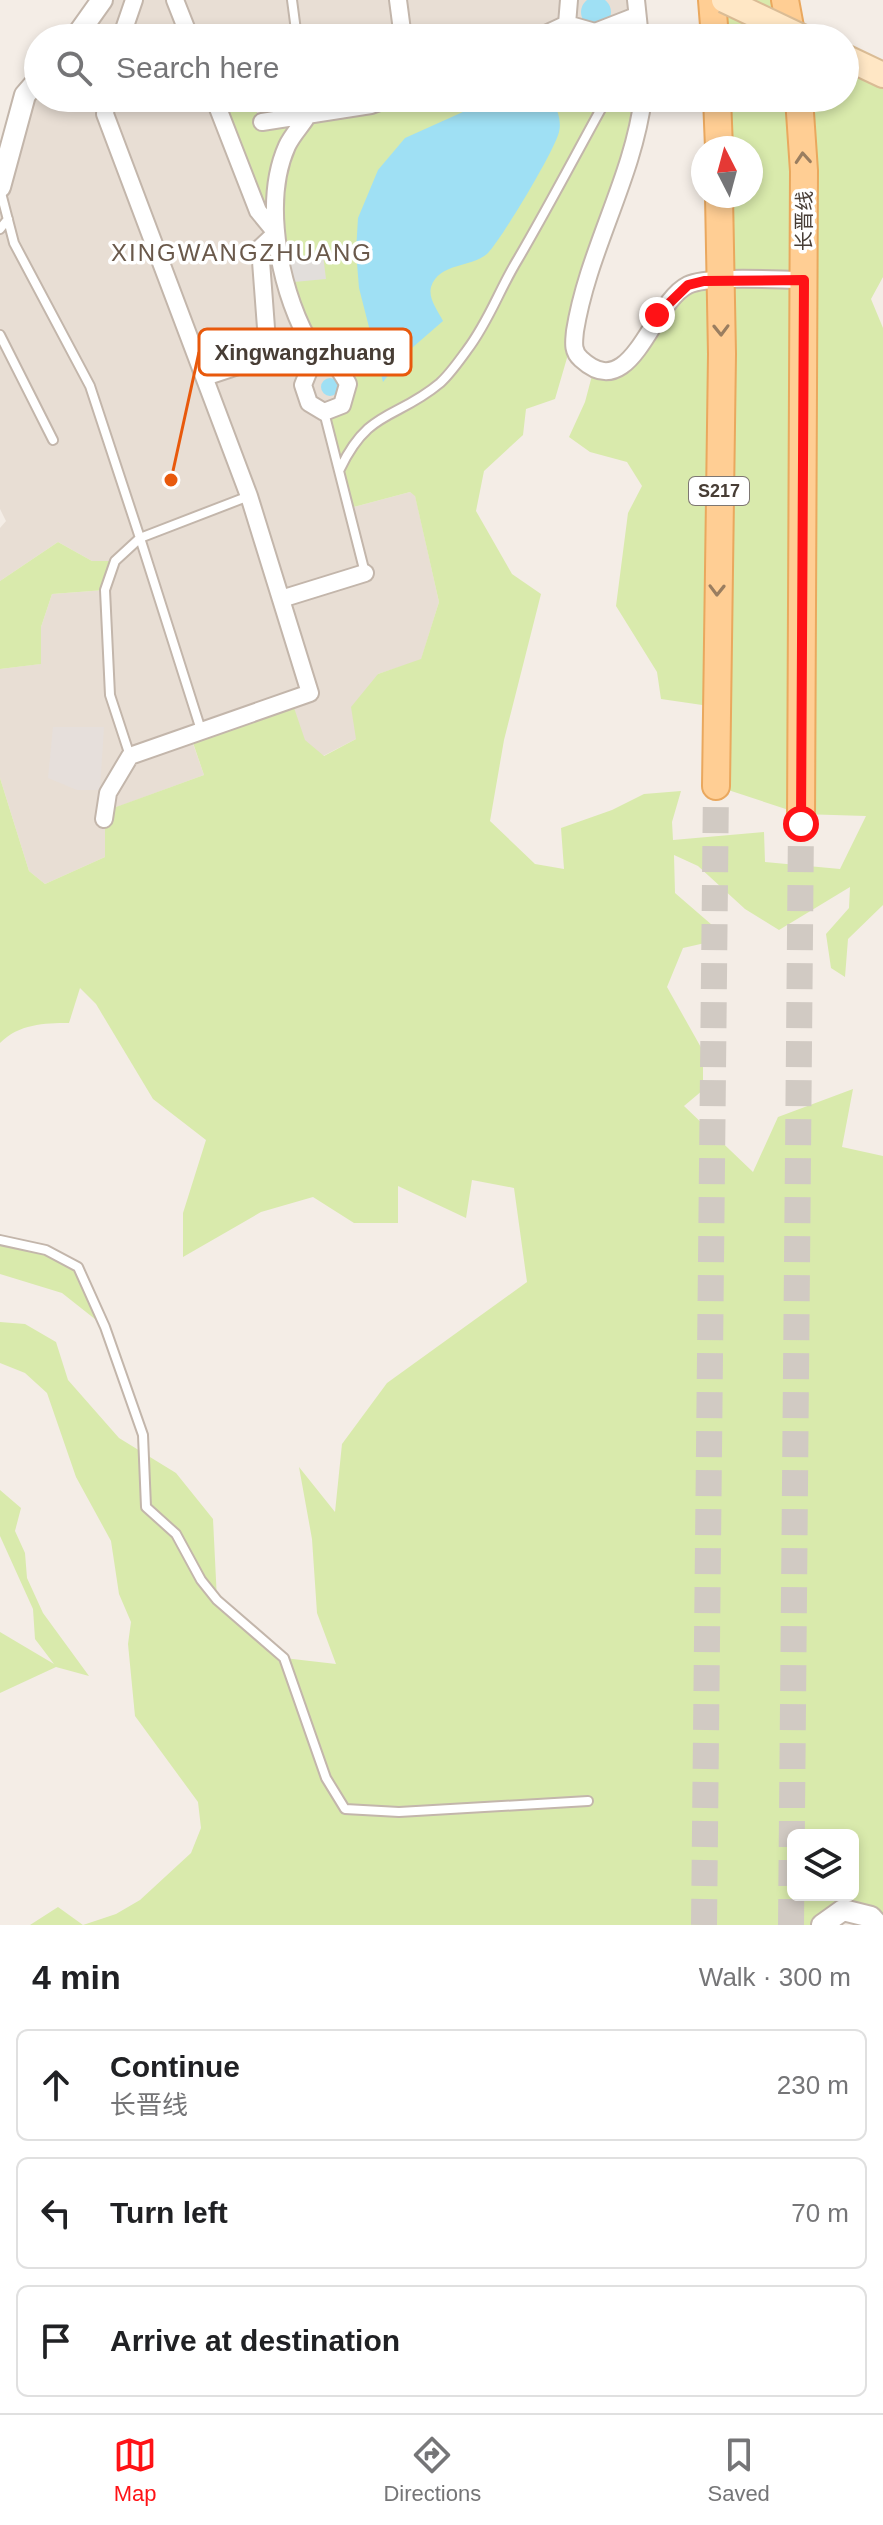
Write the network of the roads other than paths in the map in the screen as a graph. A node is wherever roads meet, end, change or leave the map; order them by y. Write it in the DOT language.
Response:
graph roads {
  1 [pos="102,0"];
  2 [pos="134,0"];
  3 [pos="175,0"];
  4 [pos="292,0"];
  5 [pos="398,0"];
  6 [pos="569,0"];
  7 [pos="712,0"];
  8 [pos="724,0"];
  9 [pos="785,0"];
  10 [pos="636,8"];
  11 [pos="85,24"];
  12 [pos="126,24"];
  13 [pos="184,24"];
  14 [pos="295,24"];
  15 [pos="401,24"];
  16 [pos="567,24"];
  17 [pos="622,24"];
  18 [pos="714,24"];
  19 [pos="775,24"];
  20 [pos="789,24"];
  21 [pos="24,99"];
  22 [pos="105,112"];
  23 [pos="219,112"];
  24 [pos="290,112"];
  25 [pos="304,112"];
  26 [pos="600,112"];
  27 [pos="641,112"];
  28 [pos="718,112"];
  29 [pos="800,112"];
  30 [pos="262,122"];
  31 [pos="719,136"];
  32 [pos="0,188"];
  33 [pos="719,208"];
  34 [pos="8,219"];
  35 [pos="0,229"];
  36 [pos="276,233"];
  37 [pos="804,280"];
  38 [pos="721,281"];
  39 [pos="0,335"];
  40 [pos="316,353"];
  41 [pos="205,377"];
  42 [pos="324,412"];
  43 [pos="53,440"];
  44 [pos="340,469"];
  45 [pos="249,496"];
  46 [pos="140,538"];
  47 [pos="365,573"];
  48 [pos="281,599"];
  49 [pos="201,730"];
  50 [pos="130,756"];
  51 [pos="716,786"];
  52 [pos="104,819"];
  53 [pos="801,824"];
  54 [pos="0,1240"];
  55 [pos="588,1801"];
  56 [pos="822,1925"];
  57 [pos="878,1925"];
  1 -- 11 [label="street"];
  2 -- 12 [label="street"];
  3 -- 13 [label="street"];
  4 -- 14 [label="lane"];
  5 -- 15 [label="street"];
  6 -- 16 [label="street"];
  7 -- 18 [label="main road"];
  8 -- 19 [label="main road, bridge"];
  9 -- 20 [label="main road"];
  10 -- 17 [label="street"];
  21 -- 32 [label="street"];
  22 -- 41 [label="street"];
  23 -- 36 [label="street"];
  24 -- 30 [label="street"];
  25 -- 36 [label="street"];
  26 -- 44 [label="lane"];
  27 -- 38 [label="street"];
  28 -- 31 [label="main road"];
  37 -- 29 [label="main road, 长晋线, one-way"];
  32 -- 34 [label="lane"];
  33 -- 38 [label="main road, S217"];
  34 -- 35 [label="lane"];
  34 -- 46 [label="lane"];
  36 -- 40 [label="street"];
  36 -- 41 [label="street"];
  37 -- 38 [label="street"];
  37 -- 53 [label="main road, 长晋线"];
  38 -- 51 [label="main road, S217, one-way"];
  39 -- 43 [label="lane"];
  40 -- 42 [label="street"];
  40 -- 42 [label="street"];
  41 -- 45 [label="street"];
  42 -- 44 [label="lane"];
  44 -- 47 [label="lane"];
  45 -- 46 [label="lane"];
  45 -- 48 [label="street"];
  46 -- 49 [label="lane"];
  46 -- 50 [label="lane"];
  47 -- 48 [label="street"];
  48 -- 49 [label="street"];
  49 -- 50 [label="street"];
  50 -- 52 [label="street"];
  54 -- 55 [label="lane"];
  56 -- 57 [label="street"];
}
